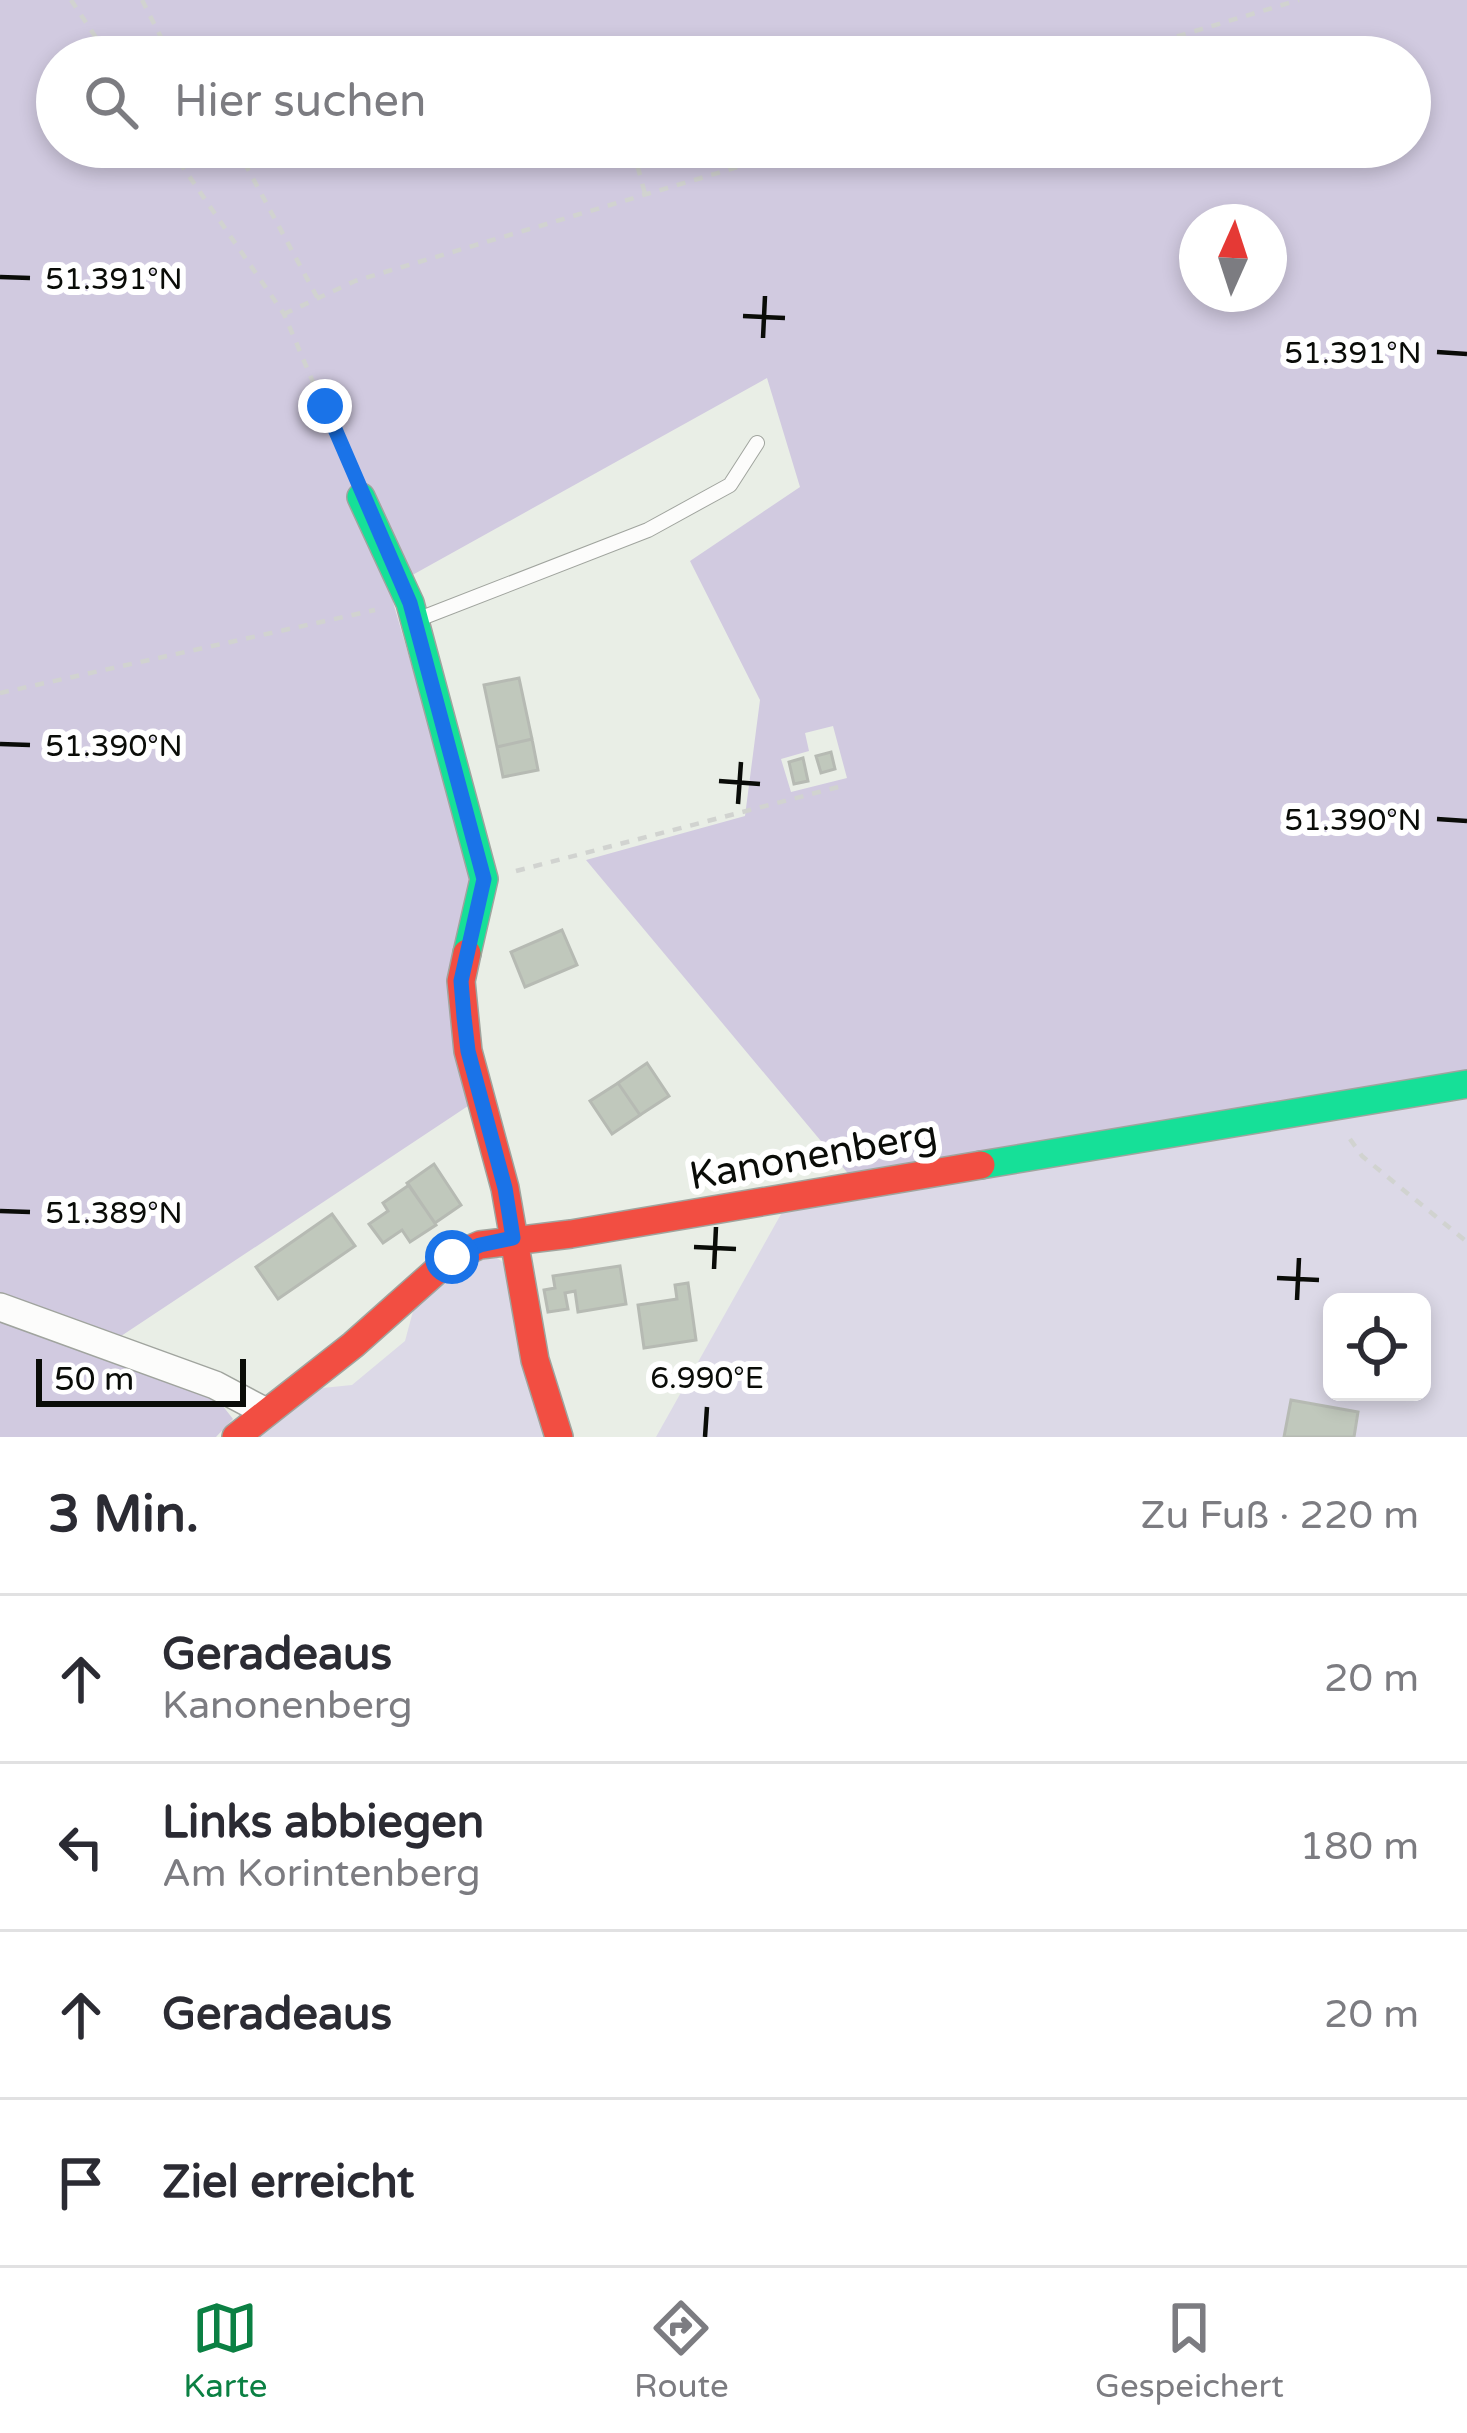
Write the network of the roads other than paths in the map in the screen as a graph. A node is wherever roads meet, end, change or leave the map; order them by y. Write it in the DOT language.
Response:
graph roads {
  1 [pos="757,443"];
  2 [pos="361,496"];
  3 [pos="412,612"];
  4 [pos="1467,1084"];
  5 [pos="513,1238"];
  6 [pos="0,1307"];
  7 [pos="264,1411"];
  8 [pos="236,1437"];
  9 [pos="559,1437"];
  1 -- 3 [label="lane"];
  2 -- 3 [label="street"];
  3 -- 5 [label="street"];
  4 -- 5 [label="street, Kanonenberg"];
  5 -- 7 [label="street, Kanonenberg"];
  5 -- 9 [label="street"];
  6 -- 7 [label="street"];
  7 -- 8 [label="street, Kanonenberg"];
}
